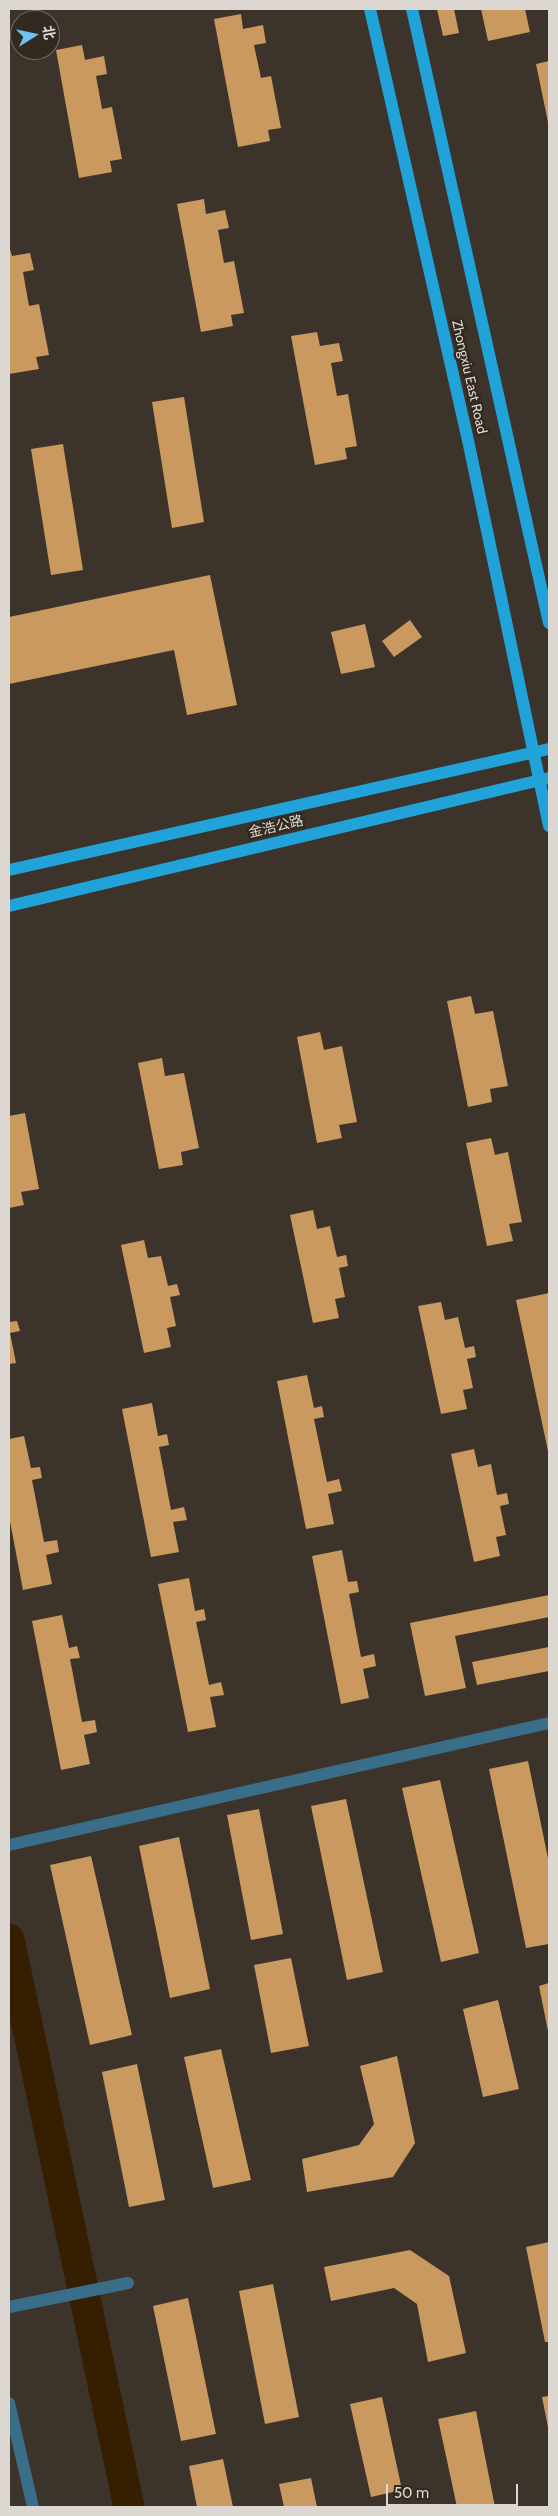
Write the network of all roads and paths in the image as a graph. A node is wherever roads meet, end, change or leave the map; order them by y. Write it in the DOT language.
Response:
graph roads {
  1 [pos="370,9"];
  2 [pos="412,9"];
  3 [pos="549,622"];
  4 [pos="549,749"];
  5 [pos="533,752"];
  6 [pos="544,779"];
  7 [pos="549,826"];
  8 [pos="9,870"];
  9 [pos="9,906"];
  10 [pos="549,1723"];
  11 [pos="9,1845"];
  12 [pos="123,2284"];
  13 [pos="9,2307"];
  14 [pos="9,2403"];
  15 [pos="33,2507"];
  1 -- 5 [label="main road, Zhongxiu East Road"];
  2 -- 3 [label="main road, Zhongxiu East Road"];
  4 -- 5 [label="main road"];
  5 -- 6 [label="main road, Zhongxiu East Road"];
  5 -- 8 [label="main road"];
  6 -- 7 [label="main road"];
  6 -- 9 [label="main road, 金浩公路"];
  10 -- 11 [label="street"];
  12 -- 13 [label="street"];
  14 -- 15 [label="street"];
}
